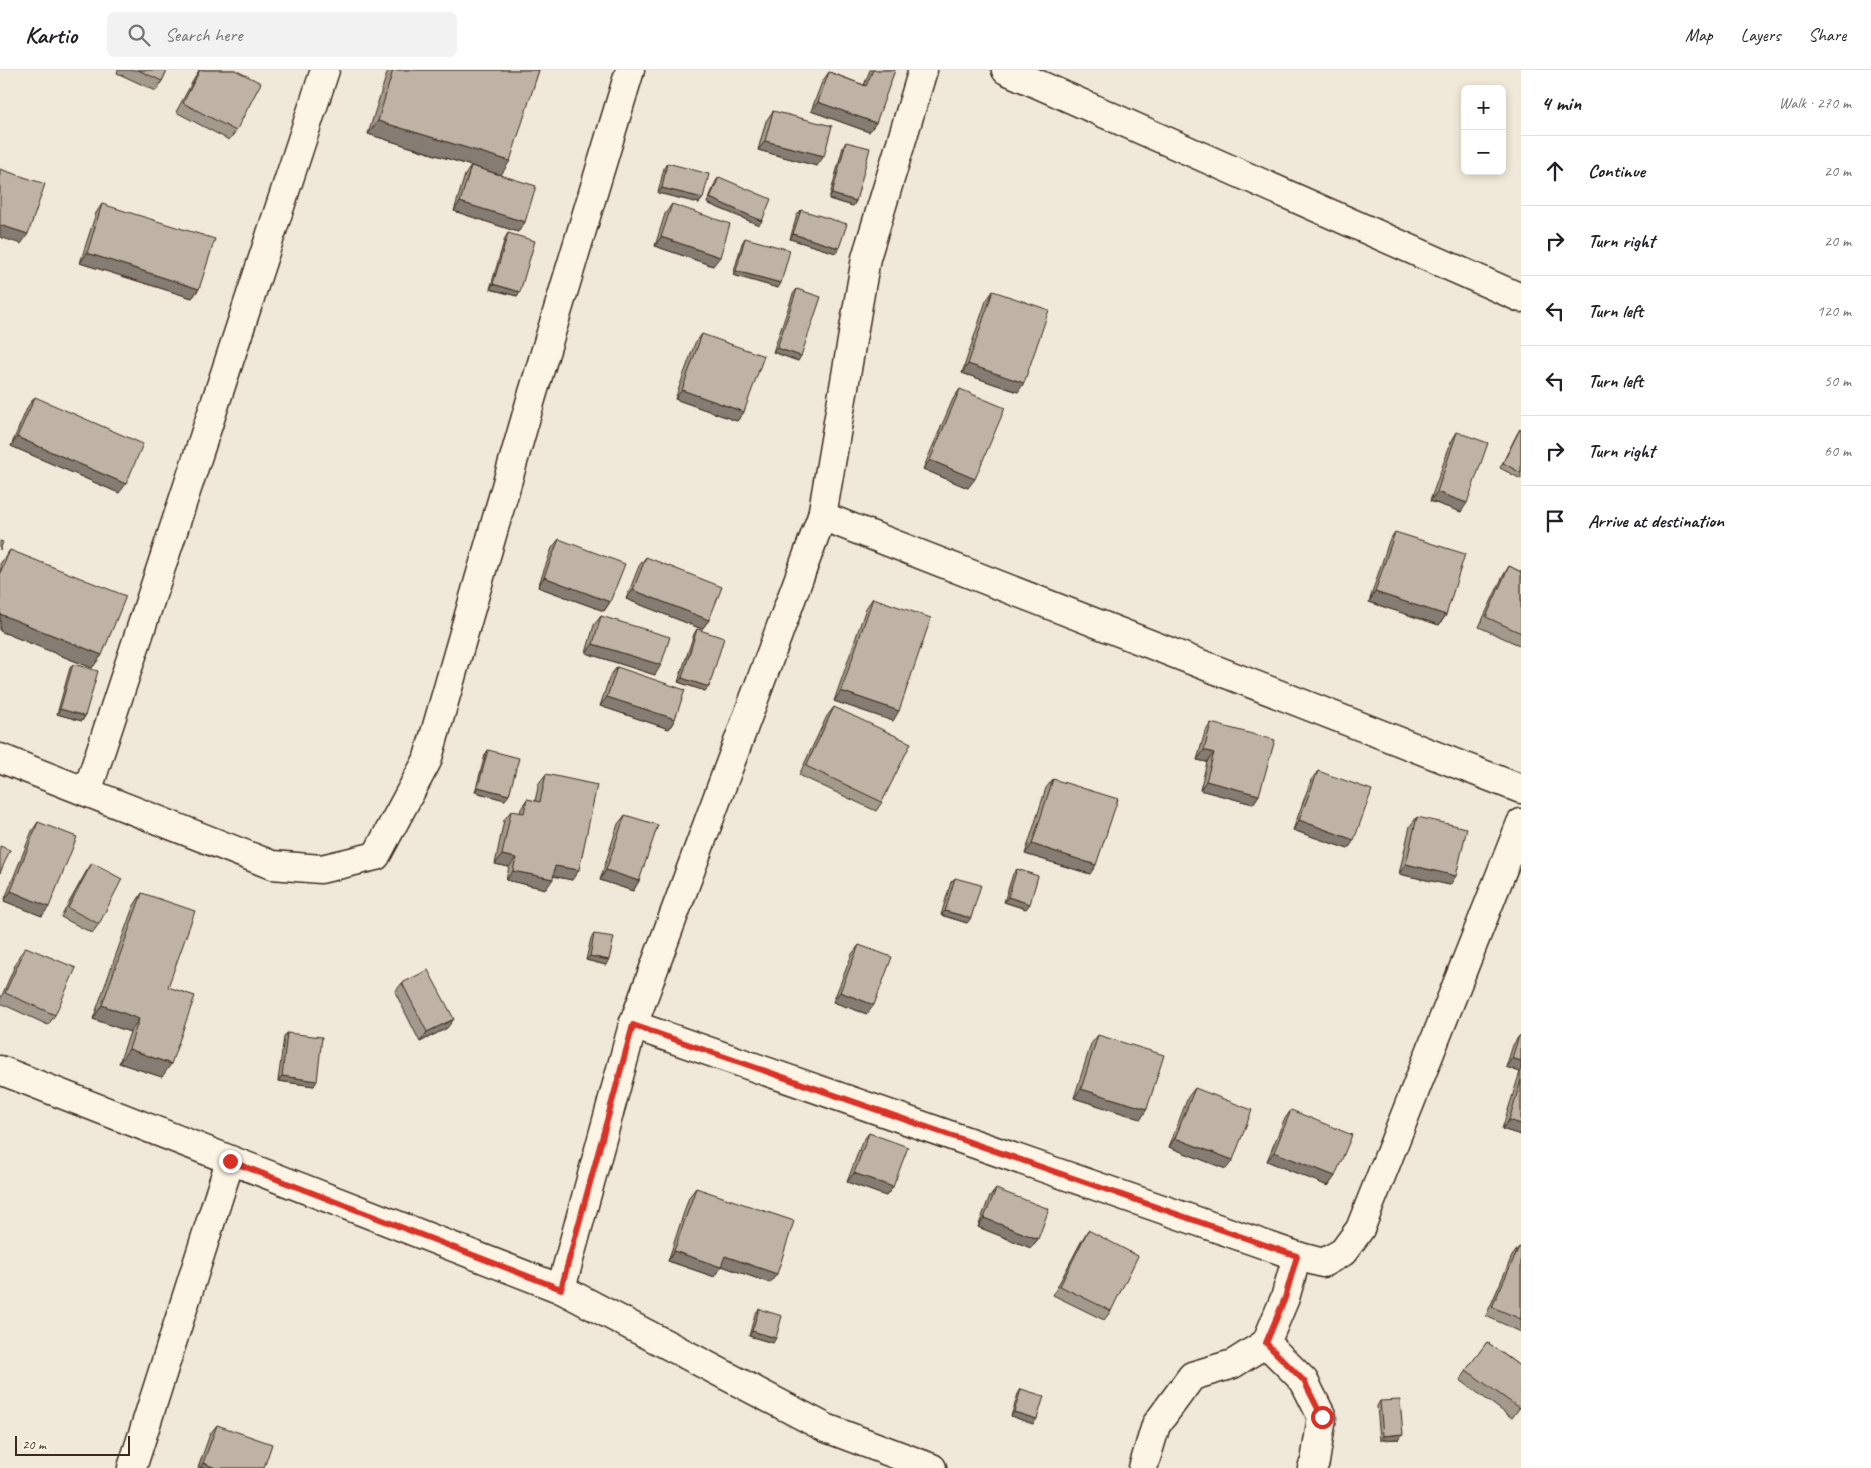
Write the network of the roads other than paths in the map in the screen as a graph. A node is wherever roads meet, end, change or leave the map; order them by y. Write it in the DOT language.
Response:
graph roads {
  1 [pos="325,70"];
  2 [pos="630,70"];
  3 [pos="923,70"];
  4 [pos="1006,70"];
  5 [pos="1521,298"];
  6 [pos="822,516"];
  7 [pos="0,758"];
  8 [pos="1521,789"];
  9 [pos="87,792"];
  10 [pos="1521,823"];
  11 [pos="633,1025"];
  12 [pos="0,1070"];
  13 [pos="230,1161"];
  14 [pos="1297,1256"];
  15 [pos="561,1289"];
  16 [pos="1266,1343"];
  17 [pos="132,1468"];
  18 [pos="932,1468"];
  19 [pos="1143,1468"];
  20 [pos="1312,1468"];
  1 -- 9 [label="street"];
  2 -- 9 [label="street"];
  3 -- 6 [label="street"];
  4 -- 5 [label="street"];
  6 -- 8 [label="street"];
  6 -- 11 [label="street"];
  7 -- 9 [label="street"];
  10 -- 14 [label="street"];
  11 -- 14 [label="street"];
  11 -- 15 [label="street"];
  12 -- 13 [label="street"];
  13 -- 15 [label="street"];
  13 -- 17 [label="street"];
  14 -- 16 [label="street"];
  15 -- 18 [label="street"];
  16 -- 19 [label="street"];
  16 -- 20 [label="street"];
}
